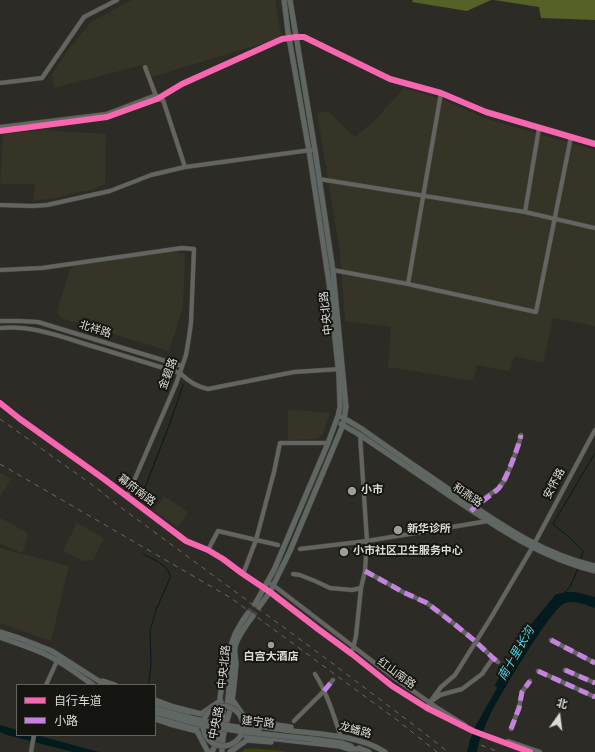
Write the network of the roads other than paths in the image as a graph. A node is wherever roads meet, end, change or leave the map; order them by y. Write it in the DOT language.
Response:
graph roads {
  1 [pos="117,0"];
  2 [pos="284,0"];
  3 [pos="290,0"];
  4 [pos="296,37"];
  5 [pos="289,38"];
  6 [pos="145,66"];
  7 [pos="0,83"];
  8 [pos="441,93"];
  9 [pos="156,97"];
  10 [pos="0,127"];
  11 [pos="539,128"];
  12 [pos="0,131"];
  13 [pos="571,136"];
  14 [pos="595,144"];
  15 [pos="312,150"];
  16 [pos="185,167"];
  17 [pos="319,180"];
  18 [pos="423,196"];
  19 [pos="0,205"];
  20 [pos="525,212"];
  21 [pos="554,219"];
  22 [pos="595,228"];
  23 [pos="0,270"];
  24 [pos="333,270"];
  25 [pos="408,284"];
  26 [pos="0,322"];
  27 [pos="0,328"];
  28 [pos="156,358"];
  29 [pos="154,365"];
  30 [pos="182,366"];
  31 [pos="341,369"];
  32 [pos="180,373"];
  33 [pos="0,403"];
  34 [pos="338,416"];
  35 [pos="345,418"];
  36 [pos="336,423"];
  37 [pos="343,425"];
  38 [pos="595,430"];
  39 [pos="360,435"];
  40 [pos="521,435"];
  41 [pos="328,443"];
  42 [pos="126,497"];
  43 [pos="473,509"];
  44 [pos="488,521"];
  45 [pos="256,540"];
  46 [pos="367,540"];
  47 [pos="278,545"];
  48 [pos="533,546"];
  49 [pos="300,549"];
  50 [pos="208,550"];
  51 [pos="595,566"];
  52 [pos="365,571"];
  53 [pos="595,571"];
  54 [pos="243,574"];
  55 [pos="293,574"];
  56 [pos="267,582"];
  57 [pos="273,585"];
  58 [pos="265,588"];
  59 [pos="361,588"];
  60 [pos="270,592"];
  61 [pos="251,615"];
  62 [pos="0,632"];
  63 [pos="0,637"];
  64 [pos="551,640"];
  65 [pos="475,641"];
  66 [pos="354,647"];
  67 [pos="233,648"];
  68 [pos="352,654"];
  69 [pos="493,658"];
  70 [pos="60,659"];
  71 [pos="498,662"];
  72 [pos="595,663"];
  73 [pos="565,670"];
  74 [pos="538,671"];
  75 [pos="315,674"];
  76 [pos="96,679"];
  77 [pos="333,680"];
  78 [pos="87,681"];
  79 [pos="530,681"];
  80 [pos="595,683"];
  81 [pos="47,684"];
  82 [pos="92,684"];
  83 [pos="94,684"];
  84 [pos="104,684"];
  85 [pos="112,684"];
  86 [pos="324,691"];
  87 [pos="595,697"];
  88 [pos="232,699"];
  89 [pos="156,700"];
  90 [pos="430,702"];
  91 [pos="223,704"];
  92 [pos="156,706"];
  93 [pos="156,706"];
  94 [pos="427,708"];
  95 [pos="156,712"];
  96 [pos="156,716"];
  97 [pos="204,718"];
  98 [pos="156,719"];
  99 [pos="294,721"];
  100 [pos="244,724"];
  101 [pos="461,724"];
  102 [pos="203,727"];
  103 [pos="511,729"];
  104 [pos="318,734"];
  105 [pos="242,735"];
  106 [pos="487,735"];
  107 [pos="34,736"];
  108 [pos="343,740"];
  109 [pos="319,744"];
  110 [pos="360,746"];
  111 [pos="220,749"];
  112 [pos="31,751"];
  113 [pos="208,752"];
  114 [pos="212,752"];
  115 [pos="215,752"];
  116 [pos="230,752"];
  117 [pos="369,752"];
  118 [pos="379,752"];
  119 [pos="385,752"];
  120 [pos="530,752"];
  121 [pos="540,752"];
  1 -- 7 [label="street"];
  2 -- 5 [label="main road, 中央北路"];
  3 -- 4 [label="main road, 中央北路"];
  4 -- 5 [label="street"];
  4 -- 8 [label="street"];
  4 -- 15 [label="main road, 中央北路"];
  5 -- 9 [label="street"];
  5 -- 15 [label="main road, 中央北路"];
  6 -- 9 [label="street"];
  8 -- 11 [label="street"];
  8 -- 18 [label="street"];
  9 -- 10 [label="street"];
  9 -- 12 [label="street"];
  9 -- 16 [label="street"];
  11 -- 13 [label="street"];
  11 -- 20 [label="street"];
  13 -- 14 [label="street"];
  13 -- 21 [label="street"];
  15 -- 16 [label="street"];
  15 -- 17 [label="main road, 中央北路"];
  15 -- 31 [label="main road, 中央北路"];
  16 -- 19 [label="street"];
  17 -- 18 [label="street"];
  17 -- 24 [label="main road, 中央北路"];
  18 -- 20 [label="street"];
  18 -- 25 [label="street"];
  20 -- 21 [label="street"];
  21 -- 22 [label="street"];
  21 -- 25 [label="street"];
  23 -- 30 [label="street, 金碧路"];
  24 -- 25 [label="street"];
  24 -- 31 [label="main road, 中央北路"];
  26 -- 28 [label="street, 北祥路"];
  27 -- 29 [label="street, 北祥路"];
  28 -- 29 [label="street"];
  28 -- 30 [label="street, 北祥路"];
  29 -- 32 [label="street, 北祥路"];
  30 -- 32 [label="street, 金碧路"];
  31 -- 32 [label="street"];
  31 -- 34 [label="main road, 中央北路"];
  31 -- 35 [label="main road, 中央北路"];
  32 -- 42 [label="street, 金碧路"];
  33 -- 42 [label="street, 幕府南路"];
  34 -- 35 [label="main road, 和燕路"];
  34 -- 36 [label="main road, 中央北路"];
  35 -- 37 [label="main road, 中央北路"];
  35 -- 43 [label="main road, 和燕路"];
  36 -- 37 [label="main road, 和燕路"];
  36 -- 41 [label="main road, 中央北路"];
  37 -- 39 [label="main road, 和燕路"];
  37 -- 57 [label="main road, 中央北路"];
  38 -- 48 [label="street, 安怀路"];
  39 -- 43 [label="main road, 和燕路"];
  39 -- 46 [label="street"];
  40 -- 43 [label="street"];
  41 -- 45 [label="street"];
  41 -- 56 [label="main road, 中央北路"];
  42 -- 50 [label="street, 幕府南路"];
  43 -- 44 [label="main road, 和燕路"];
  43 -- 48 [label="main road, 和燕路"];
  44 -- 46 [label="street"];
  44 -- 48 [label="main road, 和燕路"];
  45 -- 47 [label="street"];
  45 -- 50 [label="street"];
  45 -- 54 [label="street"];
  46 -- 49 [label="street"];
  46 -- 52 [label="street"];
  48 -- 51 [label="main road, 和燕路"];
  48 -- 53 [label="main road, 和燕路"];
  48 -- 65 [label="street, 安怀路"];
  50 -- 54 [label="street, 幕府南路"];
  52 -- 59 [label="street"];
  52 -- 65 [label="street"];
  54 -- 58 [label="street, 幕府南路"];
  55 -- 59 [label="street"];
  56 -- 57 [label="street"];
  56 -- 58 [label="main road, 中央北路"];
  57 -- 60 [label="main road, 中央北路"];
  57 -- 66 [label="street"];
  58 -- 60 [label="street, 红山南路"];
  58 -- 60 [label="main road, 中央北路"];
  59 -- 66 [label="street"];
  60 -- 68 [label="street, 红山南路"];
  61 -- 67 [label="main road, 中央北路"];
  62 -- 70 [label="main road"];
  63 -- 70 [label="main road"];
  64 -- 72 [label="street"];
  65 -- 69 [label="street"];
  65 -- 90 [label="street, 安怀路"];
  66 -- 68 [label="street"];
  66 -- 90 [label="street"];
  67 -- 88 [label="main road, 中央北路"];
  67 -- 91 [label="main road"];
  67 -- 91 [label="main road, 中央北路"];
  68 -- 94 [label="street, 红山南路"];
  69 -- 71 [label="street"];
  69 -- 90 [label="street"];
  70 -- 76 [label="main road"];
  70 -- 78 [label="main road"];
  70 -- 81 [label="street"];
  73 -- 80 [label="street"];
  74 -- 87 [label="street"];
  75 -- 86 [label="street"];
  76 -- 84 [label="main road"];
  76 -- 85 [label="main road"];
  77 -- 86 [label="street"];
  78 -- 82 [label="main road"];
  78 -- 83 [label="main road"];
  79 -- 103 [label="street"];
  86 -- 99 [label="street"];
  86 -- 108 [label="street"];
  88 -- 104 [label="main road"];
  88 -- 111 [label="main road, 中央路"];
  89 -- 91 [label="main road"];
  90 -- 94 [label="street, 安怀路"];
  90 -- 101 [label="street"];
  91 -- 97 [label="main road, bridge"];
  91 -- 100 [label="main road, bridge"];
  91 -- 114 [label="main road, 中央路"];
  92 -- 108 [label="main road, 建宁路, bridge"];
  93 -- 97 [label="main road"];
  94 -- 101 [label="street, 红山南路"];
  95 -- 108 [label="main road, 建宁路, bridge"];
  96 -- 102 [label="main road, bridge"];
  97 -- 102 [label="main road, bridge"];
  98 -- 113 [label="main road"];
  100 -- 104 [label="main road"];
  100 -- 105 [label="main road, bridge"];
  101 -- 106 [label="street, 红山南路"];
  102 -- 111 [label="main road, bridge"];
  104 -- 108 [label="main road, 龙蟠路"];
  105 -- 109 [label="main road"];
  105 -- 111 [label="main road, bridge"];
  106 -- 120 [label="street, 红山南路"];
  106 -- 121 [label="street, 红山南路"];
  107 -- 112 [label="street"];
  108 -- 110 [label="main road, 建宁路"];
  108 -- 119 [label="main road, 龙蟠路"];
  109 -- 110 [label="main road"];
  109 -- 116 [label="main road"];
  110 -- 117 [label="main road, 龙蟠路"];
  110 -- 118 [label="main road, 龙蟠路"];
  111 -- 115 [label="main road, 中央路"];
}
